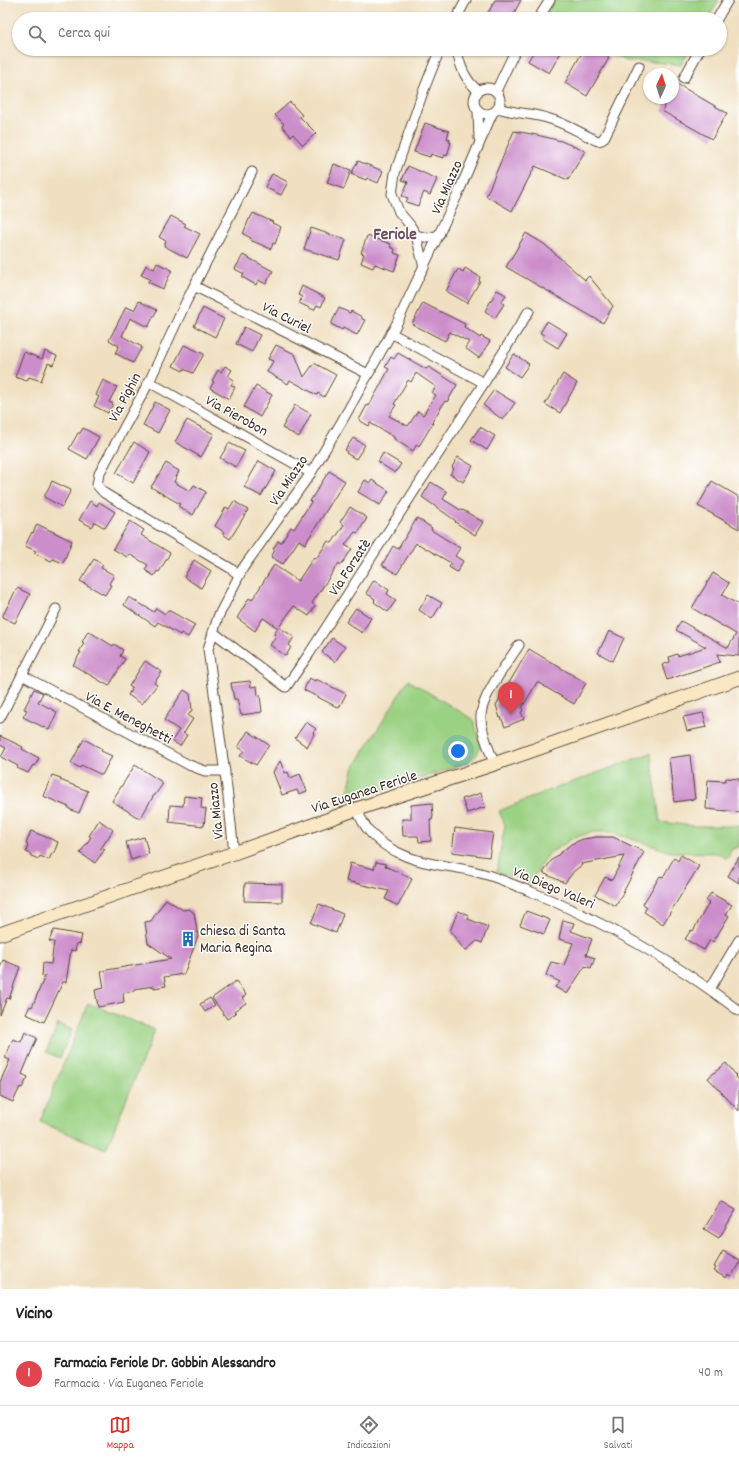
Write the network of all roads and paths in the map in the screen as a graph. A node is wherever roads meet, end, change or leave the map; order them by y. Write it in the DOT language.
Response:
graph roads {
  1 [pos="466,0"];
  2 [pos="550,0"];
  3 [pos="728,0"];
  4 [pos="460,12"];
  5 [pos="542,12"];
  6 [pos="721,12"];
  7 [pos="437,56"];
  8 [pos="458,56"];
  9 [pos="513,56"];
  10 [pos="696,56"];
  11 [pos="639,66"];
  12 [pos="684,78"];
  13 [pos="479,91"];
  14 [pos="496,91"];
  15 [pos="478,110"];
  16 [pos="495,111"];
  17 [pos="480,141"];
  18 [pos="252,172"];
  19 [pos="416,235"];
  20 [pos="439,235"];
  21 [pos="424,268"];
  22 [pos="194,286"];
  23 [pos="529,311"];
  24 [pos="391,333"];
  25 [pos="368,374"];
  26 [pos="149,382"];
  27 [pos="484,383"];
  28 [pos="311,473"];
  29 [pos="239,575"];
  30 [pos="56,609"];
  31 [pos="213,632"];
  32 [pos="519,645"];
  33 [pos="22,675"];
  34 [pos="739,678"];
  35 [pos="0,718"];
  36 [pos="494,764"];
  37 [pos="225,771"];
  38 [pos="357,809"];
  39 [pos="234,853"];
  40 [pos="0,934"];
  41 [pos="739,940"];
  42 [pos="710,989"];
  43 [pos="739,1011"];
  1 -- 4 [label="street"];
  2 -- 5 [label="street"];
  3 -- 6 [label="street"];
  7 -- 19 [label="street"];
  8 -- 13 [label="street"];
  9 -- 14 [label="street"];
  10 -- 12 [label="street"];
  11 -- 16 [label="street"];
  13 -- 14 [label="street"];
  13 -- 15 [label="street, Via Miazzo"];
  14 -- 16 [label="street"];
  15 -- 16 [label="street"];
  15 -- 17 [label="street, Via Miazzo"];
  16 -- 17 [label="street, Via Miazzo"];
  17 -- 20 [label="street, Via Miazzo"];
  18 -- 22 [label="street, Via Pighin"];
  19 -- 20 [label="street"];
  19 -- 21 [label="street"];
  20 -- 21 [label="street, Via Miazzo"];
  21 -- 24 [label="street, Via Miazzo"];
  22 -- 25 [label="street, Via Curiel"];
  22 -- 26 [label="street, Via Pighin"];
  23 -- 27 [label="street, Via Forzatè"];
  24 -- 25 [label="street, Via Miazzo"];
  24 -- 27 [label="street"];
  25 -- 28 [label="street, Via Miazzo"];
  26 -- 28 [label="street, Via Pierobon"];
  26 -- 29 [label="street, Via Pighin"];
  27 -- 31 [label="street, Via Forzatè"];
  28 -- 29 [label="street, Via Miazzo"];
  29 -- 31 [label="street, Via Miazzo"];
  30 -- 33 [label="street"];
  31 -- 37 [label="street, Via Miazzo"];
  32 -- 36 [label="street"];
  33 -- 35 [label="street"];
  33 -- 37 [label="street, Via E. Meneghetti"];
  34 -- 36 [label="main road, Via Euganea Feriole"];
  36 -- 38 [label="main road, Via Euganea Feriole"];
  37 -- 39 [label="street, Via Miazzo"];
  38 -- 39 [label="main road, Via Euganea Feriole"];
  38 -- 42 [label="street, Via Diego Valeri"];
  39 -- 40 [label="main road, Via Euganea Feriole"];
  41 -- 42 [label="street"];
  42 -- 43 [label="street, Via Diego Valeri"];
}
